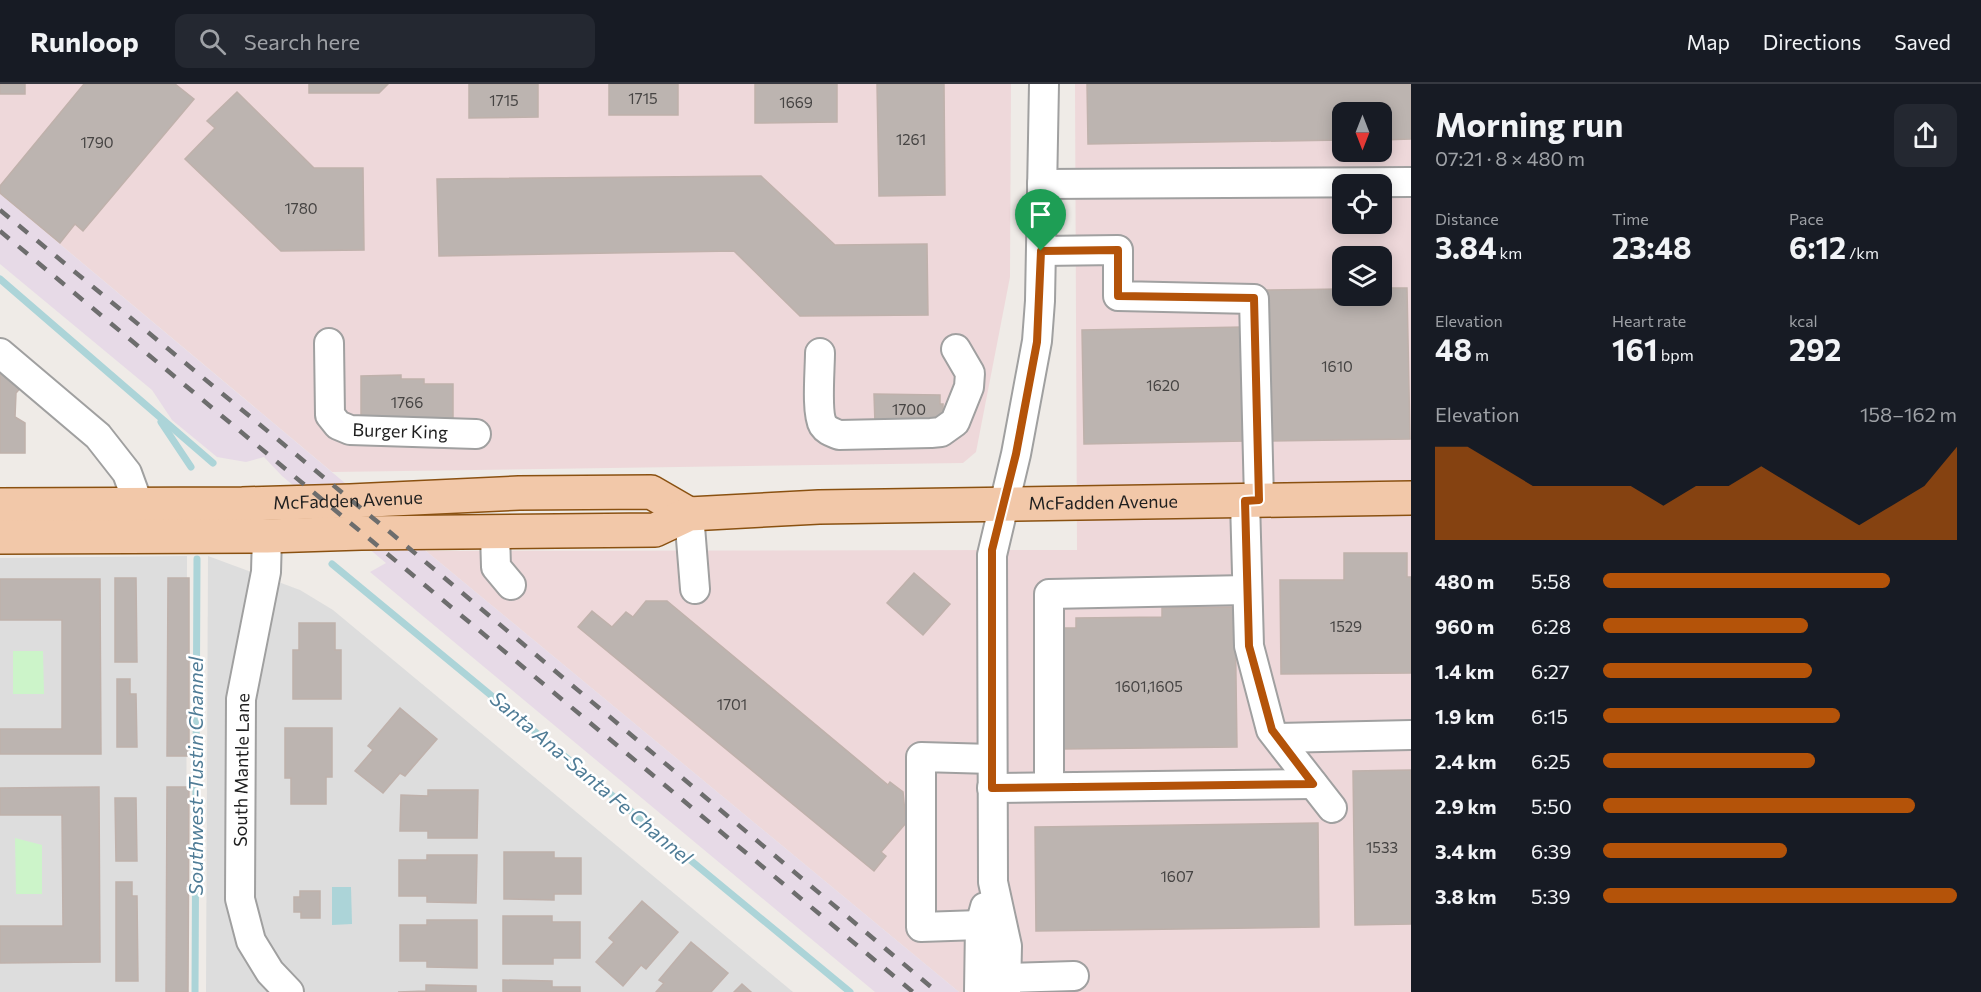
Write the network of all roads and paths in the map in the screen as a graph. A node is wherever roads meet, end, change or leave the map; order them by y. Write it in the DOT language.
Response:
graph roads {
  1 [pos="1044,84"];
  2 [pos="1411,182"];
  3 [pos="1042,184"];
  4 [pos="1041,251"];
  5 [pos="329,343"];
  6 [pos="956,350"];
  7 [pos="820,353"];
  8 [pos="0,354"];
  9 [pos="476,434"];
  10 [pos="1411,498"];
  11 [pos="1252,500"];
  12 [pos="138,503"];
  13 [pos="0,505"];
  14 [pos="1003,505"];
  15 [pos="689,514"];
  16 [pos="495,532"];
  17 [pos="267,536"];
  18 [pos="0,537"];
  19 [pos="512,585"];
  20 [pos="695,589"];
  21 [pos="1247,590"];
  22 [pos="1411,735"];
  23 [pos="1278,738"];
  24 [pos="992,759"];
  25 [pos="1313,784"];
  26 [pos="1049,787"];
  27 [pos="992,788"];
  28 [pos="1332,808"];
  29 [pos="993,882"];
  30 [pos="980,924"];
  31 [pos="1074,976"];
  32 [pos="1006,985"];
  33 [pos="289,992"];
  34 [pos="979,992"];
  1 -- 3 [label="street"];
  2 -- 3 [label="street"];
  3 -- 4 [label="street"];
  4 -- 11 [label="street"];
  4 -- 14 [label="street"];
  5 -- 9 [label="street, Burger King"];
  6 -- 7 [label="street"];
  8 -- 12 [label="street"];
  10 -- 11 [label="main road, McFadden Avenue"];
  11 -- 14 [label="main road, McFadden Avenue"];
  11 -- 21 [label="street"];
  12 -- 13 [label="main road, McFadden Avenue"];
  12 -- 15 [label="main road, McFadden Avenue"];
  14 -- 15 [label="main road, McFadden Avenue"];
  14 -- 24 [label="street"];
  15 -- 16 [label="main road, McFadden Avenue"];
  15 -- 20 [label="street"];
  16 -- 17 [label="main road, McFadden Avenue"];
  16 -- 19 [label="street"];
  17 -- 18 [label="main road, McFadden Avenue"];
  17 -- 33 [label="street, South Mantle Lane"];
  21 -- 23 [label="street"];
  21 -- 26 [label="street"];
  22 -- 23 [label="street"];
  23 -- 25 [label="street"];
  24 -- 27 [label="street"];
  24 -- 30 [label="street"];
  25 -- 26 [label="street"];
  25 -- 28 [label="street"];
  26 -- 27 [label="street"];
  27 -- 29 [label="street"];
  29 -- 30 [label="street"];
  29 -- 32 [label="street"];
  30 -- 34 [label="street"];
  31 -- 32 [label="street"];
}
